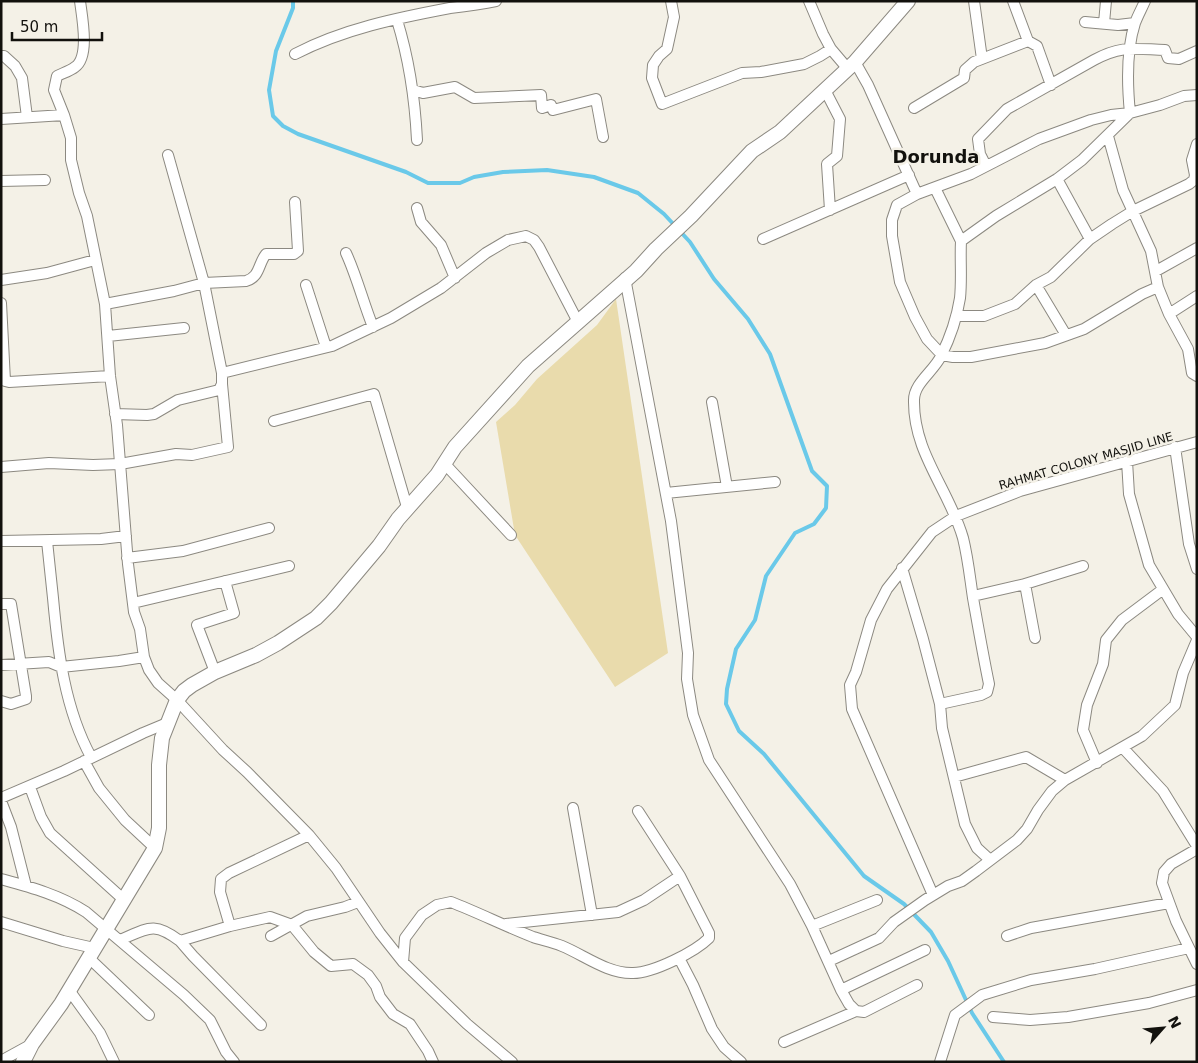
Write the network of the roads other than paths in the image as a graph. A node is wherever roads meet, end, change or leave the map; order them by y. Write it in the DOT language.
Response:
graph roads {
  1 [pos="80,1"];
  2 [pos="496,1"];
  3 [pos="671,1"];
  4 [pos="809,1"];
  5 [pos="908,1"];
  6 [pos="974,1"];
  7 [pos="1013,1"];
  8 [pos="1106,1"];
  9 [pos="1145,1"];
  10 [pos="397,20"];
  11 [pos="1085,22"];
  12 [pos="1104,23"];
  13 [pos="1135,23"];
  14 [pos="1028,41"];
  15 [pos="1131,48"];
  16 [pos="831,49"];
  17 [pos="1197,51"];
  18 [pos="295,54"];
  19 [pos="1,56"];
  20 [pos="982,59"];
  21 [pos="851,65"];
  22 [pos="1051,85"];
  23 [pos="413,90"];
  24 [pos="826,90"];
  25 [pos="1197,95"];
  26 [pos="914,108"];
  27 [pos="1130,113"];
  28 [pos="64,115"];
  29 [pos="26,117"];
  30 [pos="1,119"];
  31 [pos="1108,136"];
  32 [pos="603,137"];
  33 [pos="417,140"];
  34 [pos="1197,144"];
  35 [pos="168,155"];
  36 [pos="986,166"];
  37 [pos="909,176"];
  38 [pos="1196,176"];
  39 [pos="1057,179"];
  40 [pos="45,180"];
  41 [pos="1,181"];
  42 [pos="935,188"];
  43 [pos="917,194"];
  44 [pos="294,202"];
  45 [pos="417,208"];
  46 [pos="830,210"];
  47 [pos="1133,211"];
  48 [pos="763,239"];
  49 [pos="1090,239"];
  50 [pos="961,241"];
  51 [pos="1197,248"];
  52 [pos="346,253"];
  53 [pos="95,260"];
  54 [pos="1156,271"];
  55 [pos="455,278"];
  56 [pos="625,278"];
  57 [pos="1,280"];
  58 [pos="204,283"];
  59 [pos="306,285"];
  60 [pos="1036,285"];
  61 [pos="1158,287"];
  62 [pos="1197,296"];
  63 [pos="1,303"];
  64 [pos="105,304"];
  65 [pos="1168,314"];
  66 [pos="956,316"];
  67 [pos="578,322"];
  68 [pos="373,326"];
  69 [pos="184,328"];
  70 [pos="1066,335"];
  71 [pos="108,336"];
  72 [pos="326,347"];
  73 [pos="942,355"];
  74 [pos="222,373"];
  75 [pos="1195,373"];
  76 [pos="110,376"];
  77 [pos="222,384"];
  78 [pos="712,402"];
  79 [pos="116,414"];
  80 [pos="274,421"];
  81 [pos="1197,442"];
  82 [pos="1175,447"];
  83 [pos="1127,461"];
  84 [pos="444,463"];
  85 [pos="120,464"];
  86 [pos="1,467"];
  87 [pos="775,482"];
  88 [pos="727,487"];
  89 [pos="666,493"];
  90 [pos="407,507"];
  91 [pos="956,516"];
  92 [pos="269,528"];
  93 [pos="511,535"];
  94 [pos="126,536"];
  95 [pos="1,541"];
  96 [pos="48,541"];
  97 [pos="1194,551"];
  98 [pos="127,558"];
  99 [pos="289,566"];
  100 [pos="1083,566"];
  101 [pos="902,568"];
  102 [pos="1197,569"];
  103 [pos="224,581"];
  104 [pos="1025,584"];
  105 [pos="1162,590"];
  106 [pos="973,596"];
  107 [pos="133,603"];
  108 [pos="1,604"];
  109 [pos="1035,638"];
  110 [pos="1197,638"];
  111 [pos="144,657"];
  112 [pos="21,663"];
  113 [pos="1,665"];
  114 [pos="61,667"];
  115 [pos="215,672"];
  116 [pos="177,700"];
  117 [pos="1,702"];
  118 [pos="940,704"];
  119 [pos="167,724"];
  120 [pos="1123,748"];
  121 [pos="88,759"];
  122 [pos="1096,762"];
  123 [pos="954,778"];
  124 [pos="1066,780"];
  125 [pos="30,786"];
  126 [pos="1,800"];
  127 [pos="573,808"];
  128 [pos="638,811"];
  129 [pos="309,836"];
  130 [pos="155,848"];
  131 [pos="1197,848"];
  132 [pos="990,859"];
  133 [pos="680,876"];
  134 [pos="1,879"];
  135 [pos="26,886"];
  136 [pos="929,898"];
  137 [pos="123,899"];
  138 [pos="877,900"];
  139 [pos="358,902"];
  140 [pos="1169,903"];
  141 [pos="592,914"];
  142 [pos="1,922"];
  143 [pos="505,924"];
  144 [pos="292,925"];
  145 [pos="230,926"];
  146 [pos="812,926"];
  147 [pos="106,928"];
  148 [pos="271,936"];
  149 [pos="1007,936"];
  150 [pos="120,940"];
  151 [pos="180,941"];
  152 [pos="1189,948"];
  153 [pos="925,950"];
  154 [pos="91,952"];
  155 [pos="679,958"];
  156 [pos="829,961"];
  157 [pos="403,962"];
  158 [pos="1197,964"];
  159 [pos="918,986"];
  160 [pos="69,990"];
  161 [pos="841,990"];
  162 [pos="1197,990"];
  163 [pos="856,1011"];
  164 [pos="149,1015"];
  165 [pos="993,1017"];
  166 [pos="261,1025"];
  167 [pos="784,1042"];
  168 [pos="32,1044"];
  169 [pos="1,1061"];
  170 [pos="23,1062"];
  171 [pos="114,1062"];
  172 [pos="234,1062"];
  173 [pos="433,1062"];
  174 [pos="512,1062"];
  175 [pos="741,1062"];
  176 [pos="940,1062"];
  1 -- 28 [label="street"];
  2 -- 10 [label="street"];
  3 -- 16 [label="street"];
  4 -- 16 [label="street"];
  5 -- 21 [label="street"];
  6 -- 20 [label="street"];
  7 -- 14 [label="street"];
  8 -- 12 [label="street"];
  9 -- 13 [label="street"];
  10 -- 18 [label="street"];
  10 -- 23 [label="street"];
  11 -- 12 [label="street"];
  12 -- 13 [label="street"];
  13 -- 15 [label="street"];
  14 -- 20 [label="street"];
  14 -- 22 [label="street"];
  15 -- 17 [label="street"];
  15 -- 22 [label="street"];
  15 -- 27 [label="street"];
  16 -- 21 [label="street"];
  19 -- 29 [label="street"];
  20 -- 26 [label="street"];
  21 -- 24 [label="street"];
  21 -- 37 [label="street"];
  22 -- 36 [label="street"];
  23 -- 32 [label="street"];
  23 -- 33 [label="street"];
  24 -- 46 [label="street"];
  24 -- 56 [label="street"];
  25 -- 27 [label="street"];
  27 -- 31 [label="street"];
  27 -- 36 [label="street"];
  28 -- 29 [label="street"];
  28 -- 53 [label="street"];
  29 -- 30 [label="street"];
  31 -- 39 [label="street"];
  31 -- 47 [label="street"];
  34 -- 38 [label="street"];
  35 -- 58 [label="street"];
  36 -- 42 [label="street"];
  37 -- 43 [label="street"];
  37 -- 46 [label="street"];
  38 -- 47 [label="street"];
  39 -- 49 [label="street"];
  39 -- 50 [label="street"];
  40 -- 41 [label="street"];
  42 -- 43 [label="street"];
  42 -- 50 [label="street"];
  43 -- 73 [label="street"];
  44 -- 58 [label="street"];
  45 -- 55 [label="street"];
  46 -- 48 [label="street"];
  47 -- 49 [label="street"];
  47 -- 54 [label="street"];
  49 -- 60 [label="street"];
  50 -- 66 [label="street"];
  51 -- 54 [label="street"];
  52 -- 68 [label="street"];
  53 -- 57 [label="street"];
  53 -- 64 [label="street"];
  54 -- 61 [label="street"];
  55 -- 67 [label="street"];
  55 -- 68 [label="street"];
  56 -- 67 [label="street"];
  56 -- 89 [label="street"];
  58 -- 64 [label="street"];
  58 -- 74 [label="street"];
  59 -- 72 [label="street"];
  60 -- 66 [label="street"];
  60 -- 70 [label="street"];
  61 -- 65 [label="street"];
  61 -- 70 [label="street"];
  62 -- 65 [label="street"];
  63 -- 76 [label="street"];
  64 -- 71 [label="street"];
  65 -- 75 [label="street"];
  66 -- 73 [label="street"];
  67 -- 84 [label="street"];
  68 -- 72 [label="street"];
  69 -- 71 [label="street"];
  70 -- 73 [label="street"];
  71 -- 76 [label="street"];
  72 -- 74 [label="street"];
  73 -- 91 [label="street"];
  74 -- 77 [label="street"];
  76 -- 79 [label="street"];
  77 -- 79 [label="street"];
  77 -- 85 [label="street"];
  78 -- 88 [label="street"];
  79 -- 85 [label="street"];
  80 -- 90 [label="street"];
  81 -- 82 [label="street, RAHMAT COLONY MASJID LINE"];
  82 -- 83 [label="street, RAHMAT COLONY MASJID LINE"];
  82 -- 97 [label="street"];
  83 -- 91 [label="street, RAHMAT COLONY MASJID LINE"];
  83 -- 105 [label="street"];
  84 -- 90 [label="street"];
  84 -- 93 [label="street"];
  85 -- 86 [label="street"];
  85 -- 94 [label="street"];
  87 -- 88 [label="street"];
  88 -- 89 [label="street"];
  89 -- 146 [label="street"];
  90 -- 115 [label="street"];
  91 -- 101 [label="street, RAHMAT COLONY MASJID LINE"];
  91 -- 106 [label="street"];
  92 -- 98 [label="street"];
  94 -- 96 [label="street"];
  94 -- 98 [label="street"];
  95 -- 96 [label="street"];
  96 -- 114 [label="street"];
  97 -- 102 [label="street"];
  98 -- 107 [label="street"];
  99 -- 103 [label="street"];
  100 -- 104 [label="street"];
  101 -- 118 [label="street"];
  101 -- 136 [label="street, RAHMAT COLONY MASJID LINE"];
  103 -- 107 [label="street"];
  103 -- 115 [label="street"];
  104 -- 106 [label="street"];
  104 -- 109 [label="street"];
  105 -- 110 [label="street"];
  105 -- 122 [label="street"];
  106 -- 118 [label="street"];
  107 -- 111 [label="street"];
  108 -- 112 [label="street"];
  110 -- 120 [label="street"];
  111 -- 114 [label="street"];
  111 -- 116 [label="street"];
  112 -- 113 [label="street"];
  112 -- 114 [label="street"];
  112 -- 117 [label="street"];
  114 -- 121 [label="street"];
  115 -- 116 [label="street"];
  116 -- 119 [label="street"];
  116 -- 129 [label="street"];
  118 -- 123 [label="street"];
  119 -- 121 [label="street"];
  119 -- 130 [label="street"];
  120 -- 122 [label="street"];
  120 -- 131 [label="street"];
  121 -- 125 [label="street"];
  121 -- 130 [label="street"];
  122 -- 124 [label="street"];
  123 -- 124 [label="street"];
  123 -- 132 [label="street"];
  124 -- 132 [label="street"];
  125 -- 126 [label="street"];
  125 -- 137 [label="street"];
  126 -- 135 [label="street"];
  127 -- 141 [label="street"];
  128 -- 133 [label="street"];
  129 -- 139 [label="street"];
  129 -- 145 [label="street"];
  130 -- 137 [label="street"];
  131 -- 140 [label="street"];
  132 -- 136 [label="street"];
  133 -- 141 [label="street"];
  133 -- 155 [label="street"];
  134 -- 135 [label="street"];
  135 -- 147 [label="street"];
  136 -- 156 [label="street"];
  137 -- 147 [label="street"];
  138 -- 146 [label="street"];
  139 -- 144 [label="street"];
  139 -- 157 [label="street"];
  140 -- 149 [label="street"];
  140 -- 152 [label="street"];
  141 -- 143 [label="street"];
  142 -- 154 [label="street"];
  143 -- 155 [label="street"];
  143 -- 157 [label="street"];
  144 -- 145 [label="street"];
  144 -- 148 [label="street"];
  144 -- 173 [label="street"];
  145 -- 151 [label="street"];
  146 -- 156 [label="street"];
  147 -- 150 [label="street"];
  147 -- 154 [label="street"];
  150 -- 151 [label="street"];
  150 -- 172 [label="street"];
  151 -- 166 [label="street"];
  152 -- 158 [label="street"];
  152 -- 176 [label="street"];
  153 -- 161 [label="street"];
  154 -- 160 [label="street"];
  154 -- 164 [label="street"];
  155 -- 175 [label="street"];
  156 -- 161 [label="street"];
  157 -- 174 [label="street"];
  159 -- 163 [label="street"];
  160 -- 168 [label="street"];
  160 -- 171 [label="street"];
  161 -- 163 [label="street"];
  162 -- 165 [label="street"];
  163 -- 167 [label="street"];
  168 -- 169 [label="street"];
  168 -- 170 [label="street"];
}
